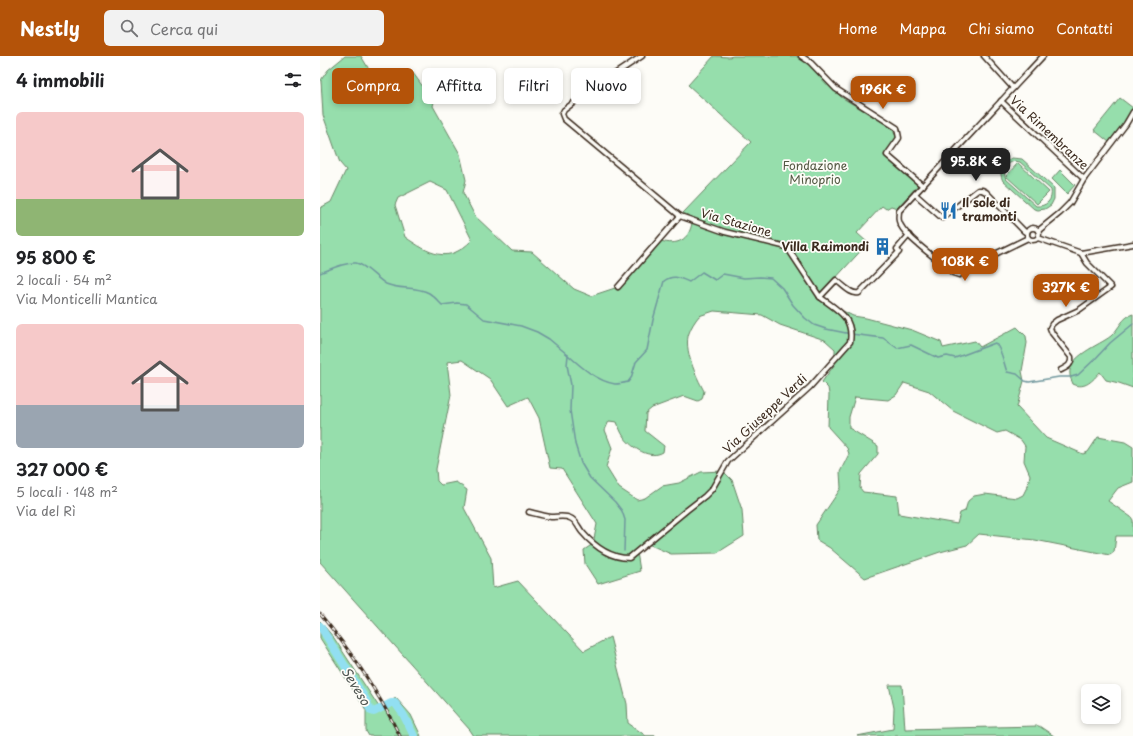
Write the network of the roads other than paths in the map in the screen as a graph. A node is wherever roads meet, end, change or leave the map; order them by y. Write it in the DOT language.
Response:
graph roads {
  1 [pos="642,56"];
  2 [pos="801,56"];
  3 [pos="984,56"];
  4 [pos="1043,56"];
  5 [pos="1013,88"];
  6 [pos="1001,101"];
  7 [pos="1133,112"];
  8 [pos="1084,179"];
  9 [pos="923,186"];
  10 [pos="915,194"];
  11 [pos="680,216"];
  12 [pos="1038,231"];
  13 [pos="909,235"];
  14 [pos="1028,235"];
  15 [pos="1038,238"];
  16 [pos="1133,244"];
  17 [pos="1081,253"];
  18 [pos="618,288"];
  19 [pos="820,297"];
  20 [pos="1061,370"];
  21 [pos="529,512"];
  1 -- 11 [label="street"];
  2 -- 9 [label="street"];
  3 -- 5 [label="street"];
  4 -- 5 [label="street"];
  5 -- 6 [label="street"];
  6 -- 8 [label="street, Via Rimembranze"];
  6 -- 9 [label="street"];
  7 -- 8 [label="street"];
  8 -- 12 [label="street"];
  9 -- 10 [label="street"];
  10 -- 13 [label="street"];
  10 -- 14 [label="street"];
  11 -- 18 [label="street"];
  11 -- 19 [label="street, Via Stazione"];
  12 -- 14 [label="street"];
  12 -- 15 [label="street"];
  13 -- 14 [label="street"];
  13 -- 19 [label="street"];
  14 -- 15 [label="street"];
  15 -- 17 [label="street"];
  16 -- 17 [label="street"];
  17 -- 20 [label="street"];
  19 -- 21 [label="street, Via Giuseppe Verdi"];
}
